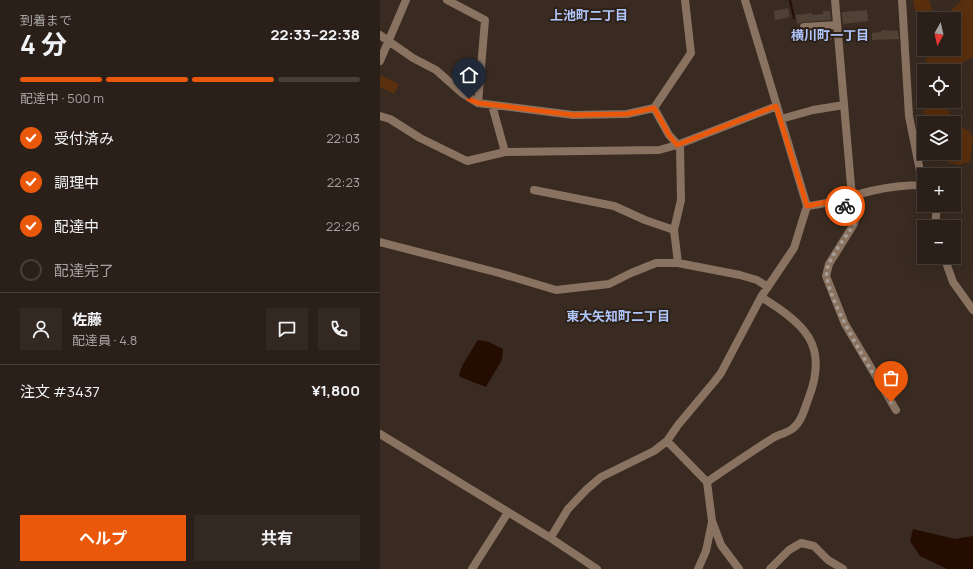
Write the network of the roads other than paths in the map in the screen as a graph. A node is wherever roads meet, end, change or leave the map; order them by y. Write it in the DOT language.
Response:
graph roads {
  1 [pos="406,0"];
  2 [pos="447,0"];
  3 [pos="685,0"];
  4 [pos="745,0"];
  5 [pos="835,0"];
  6 [pos="902,0"];
  7 [pos="837,25"];
  8 [pos="804,27"];
  9 [pos="380,35"];
  10 [pos="389,41"];
  11 [pos="380,61"];
  12 [pos="478,103"];
  13 [pos="492,105"];
  14 [pos="776,106"];
  15 [pos="844,106"];
  16 [pos="654,108"];
  17 [pos="380,116"];
  18 [pos="781,119"];
  19 [pos="677,145"];
  20 [pos="505,152"];
  21 [pos="919,168"];
  22 [pos="917,185"];
  23 [pos="534,190"];
  24 [pos="852,197"];
  25 [pos="842,199"];
  26 [pos="807,206"];
  27 [pos="674,230"];
  28 [pos="380,242"];
  29 [pos="678,263"];
  30 [pos="947,264"];
  31 [pos="768,287"];
  32 [pos="761,297"];
  33 [pos="973,310"];
  34 [pos="896,410"];
  35 [pos="380,434"];
  36 [pos="667,441"];
  37 [pos="707,482"];
  38 [pos="510,514"];
  39 [pos="712,521"];
  40 [pos="549,537"];
  41 [pos="472,569"];
  42 [pos="597,569"];
  43 [pos="698,569"];
  44 [pos="739,569"];
  45 [pos="770,569"];
  46 [pos="842,569"];
  1 -- 10 [label="street"];
  2 -- 12 [label="street"];
  3 -- 16 [label="street"];
  4 -- 14 [label="street"];
  5 -- 7 [label="street"];
  6 -- 21 [label="street"];
  7 -- 8 [label="street"];
  7 -- 15 [label="street"];
  9 -- 10 [label="street"];
  10 -- 11 [label="street"];
  10 -- 12 [label="street"];
  12 -- 13 [label="street"];
  13 -- 16 [label="street"];
  13 -- 20 [label="street"];
  14 -- 18 [label="street"];
  14 -- 19 [label="street"];
  15 -- 18 [label="street"];
  15 -- 24 [label="street"];
  16 -- 19 [label="street"];
  17 -- 20 [label="street"];
  18 -- 26 [label="street"];
  19 -- 20 [label="street"];
  19 -- 27 [label="street"];
  22 -- 24 [label="street"];
  23 -- 27 [label="street"];
  24 -- 25 [label="street"];
  25 -- 26 [label="street"];
  25 -- 34 [label="street"];
  26 -- 31 [label="street"];
  27 -- 29 [label="street"];
  28 -- 29 [label="street"];
  29 -- 31 [label="street"];
  30 -- 33 [label="street"];
  31 -- 32 [label="street"];
  32 -- 36 [label="street"];
  32 -- 37 [label="street"];
  35 -- 38 [label="street"];
  36 -- 37 [label="street"];
  36 -- 40 [label="street"];
  37 -- 39 [label="street"];
  38 -- 40 [label="street"];
  38 -- 41 [label="street"];
  39 -- 43 [label="street"];
  39 -- 44 [label="street"];
  40 -- 42 [label="street"];
  45 -- 46 [label="street"];
}
